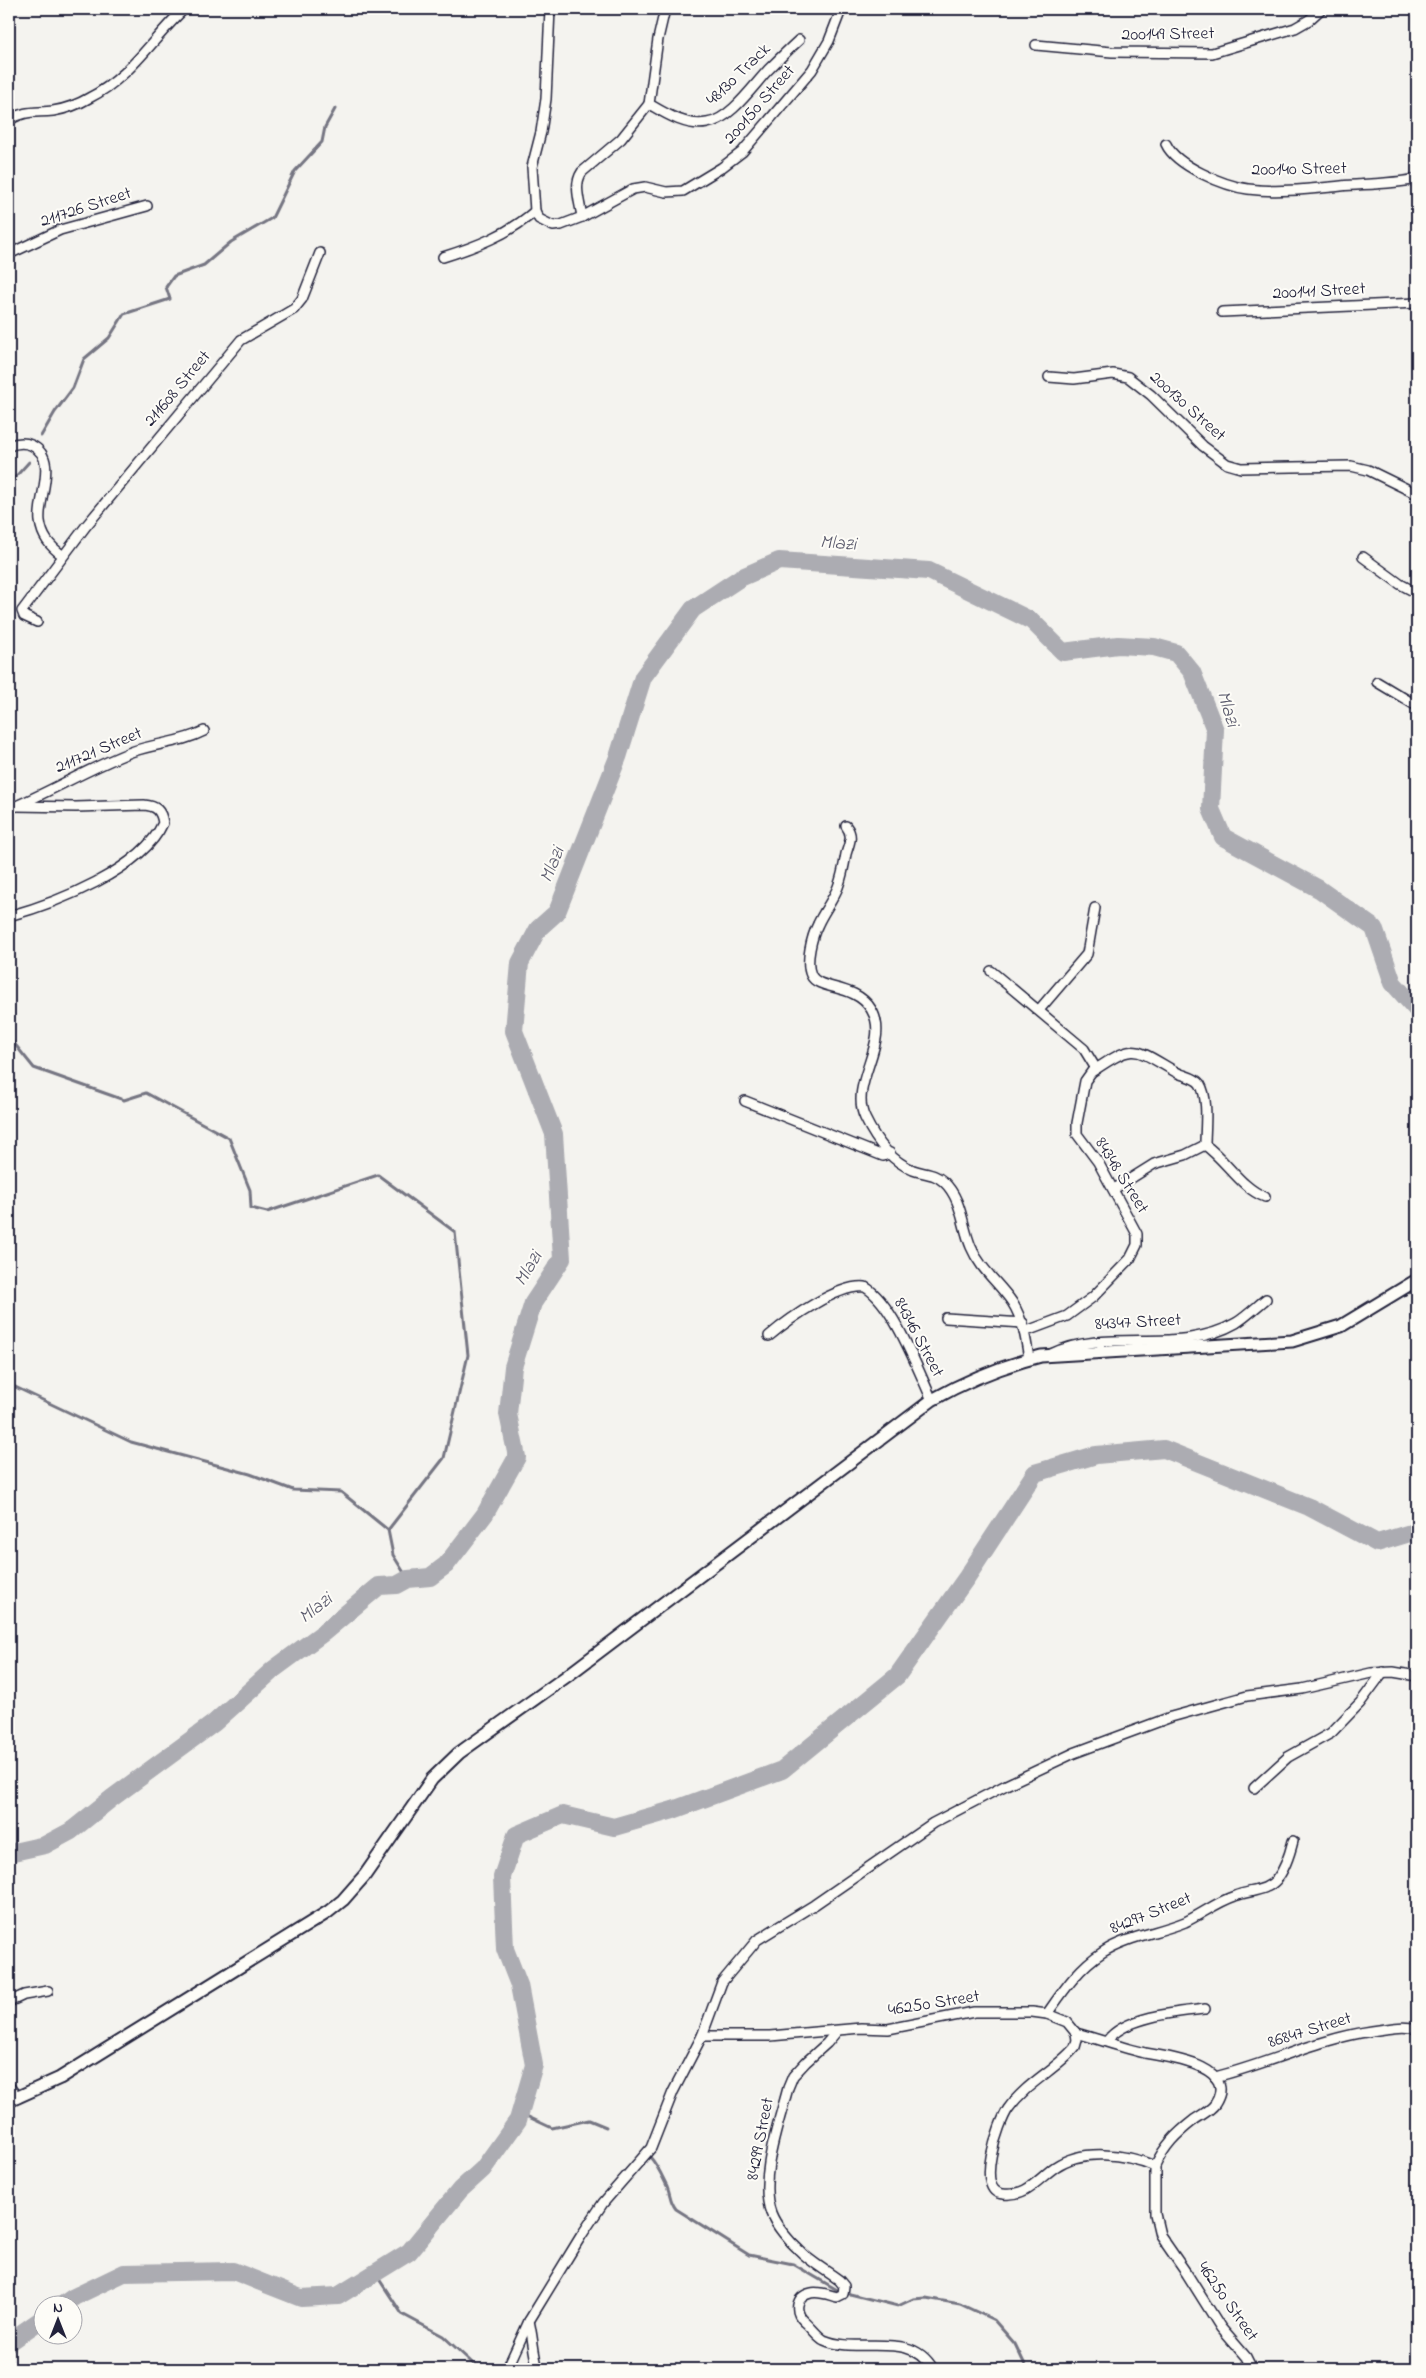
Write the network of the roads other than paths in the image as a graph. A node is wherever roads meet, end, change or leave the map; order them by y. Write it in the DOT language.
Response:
graph roads {
  1 [pos="184,9"];
  2 [pos="550,9"];
  3 [pos="666,9"];
  4 [pos="1321,9"];
  5 [pos="841,10"];
  6 [pos="799,40"];
  7 [pos="1036,45"];
  8 [pos="649,104"];
  9 [pos="9,120"];
  10 [pos="1166,144"];
  11 [pos="1417,179"];
  12 [pos="147,206"];
  13 [pos="534,211"];
  14 [pos="582,217"];
  15 [pos="320,253"];
  16 [pos="9,254"];
  17 [pos="443,257"];
  18 [pos="1417,303"];
  19 [pos="1222,312"];
  20 [pos="1049,377"];
  21 [pos="9,446"];
  22 [pos="1417,494"];
  23 [pos="62,556"];
  24 [pos="1363,557"];
  25 [pos="1417,593"];
  26 [pos="37,622"];
  27 [pos="1377,682"];
  28 [pos="1417,706"];
  29 [pos="204,731"];
  30 [pos="12,808"];
  31 [pos="846,826"];
  32 [pos="1095,908"];
  33 [pos="9,916"];
  34 [pos="991,971"];
  35 [pos="1039,1010"];
  36 [pos="1093,1071"];
  37 [pos="746,1101"];
  38 [pos="1205,1145"];
  39 [pos="890,1153"];
  40 [pos="1114,1189"];
  41 [pos="1265,1197"];
  42 [pos="1417,1280"];
  43 [pos="1266,1299"];
  44 [pos="946,1318"];
  45 [pos="1024,1328"];
  46 [pos="769,1336"];
  47 [pos="1041,1356"];
  48 [pos="1029,1359"];
  49 [pos="932,1400"];
  50 [pos="1383,1672"];
  51 [pos="1417,1676"];
  52 [pos="1254,1788"];
  53 [pos="1293,1841"];
  54 [pos="48,1991"];
  55 [pos="9,2002"];
  56 [pos="1204,2009"];
  57 [pos="1047,2014"];
  58 [pos="1417,2029"];
  59 [pos="837,2030"];
  60 [pos="1076,2033"];
  61 [pos="702,2036"];
  62 [pos="1107,2041"];
  63 [pos="1215,2077"];
  64 [pos="9,2086"];
  65 [pos="13,2100"];
  66 [pos="1155,2166"];
  67 [pos="529,2321"];
  68 [pos="507,2369"];
  69 [pos="538,2369"];
  70 [pos="933,2369"];
  71 [pos="1252,2369"];
  1 -- 9 [label="street"];
  2 -- 13 [label="street"];
  3 -- 8 [label="street"];
  4 -- 7 [label="street, 200149 Street"];
  5 -- 14 [label="street, 200150 Street"];
  6 -- 8 [label="street, 48130 Track"];
  8 -- 14 [label="street"];
  10 -- 11 [label="street, 200140 Street"];
  12 -- 16 [label="street, 211726 Street"];
  13 -- 14 [label="street, 200150 Street"];
  13 -- 17 [label="street"];
  15 -- 23 [label="street, 211608 Street"];
  18 -- 19 [label="street, 200141 Street"];
  20 -- 22 [label="street, 200130 Street"];
  21 -- 23 [label="street"];
  23 -- 26 [label="street, 211608 Street"];
  24 -- 25 [label="street"];
  27 -- 28 [label="street"];
  29 -- 30 [label="street, 211721 Street"];
  30 -- 33 [label="street"];
  31 -- 39 [label="street"];
  32 -- 35 [label="street"];
  34 -- 35 [label="street"];
  35 -- 36 [label="street"];
  36 -- 38 [label="street, 84348 Street"];
  36 -- 40 [label="street, 84348 Street"];
  37 -- 39 [label="street"];
  38 -- 40 [label="street"];
  38 -- 41 [label="street"];
  39 -- 45 [label="street"];
  40 -- 45 [label="street, 84348 Street"];
  42 -- 47 [label="street"];
  43 -- 47 [label="street, 84347 Street"];
  44 -- 45 [label="street"];
  45 -- 48 [label="street"];
  46 -- 49 [label="street, 84346 Street"];
  47 -- 48 [label="street"];
  48 -- 49 [label="street"];
  49 -- 65 [label="street"];
  50 -- 51 [label="street"];
  50 -- 52 [label="street"];
  50 -- 61 [label="street"];
  53 -- 57 [label="street, 84297 Street"];
  54 -- 55 [label="street"];
  56 -- 62 [label="street"];
  57 -- 59 [label="street, 46250 Street"];
  57 -- 60 [label="street, 46250 Street"];
  58 -- 63 [label="street, 86847 Street"];
  59 -- 61 [label="street, 46250 Street"];
  59 -- 70 [label="street, 84299 Street"];
  60 -- 62 [label="street"];
  60 -- 66 [label="street"];
  61 -- 67 [label="street"];
  62 -- 63 [label="street"];
  63 -- 66 [label="street"];
  64 -- 65 [label="street"];
  66 -- 71 [label="street, 46250 Street"];
  67 -- 68 [label="street"];
  67 -- 69 [label="street"];
}
